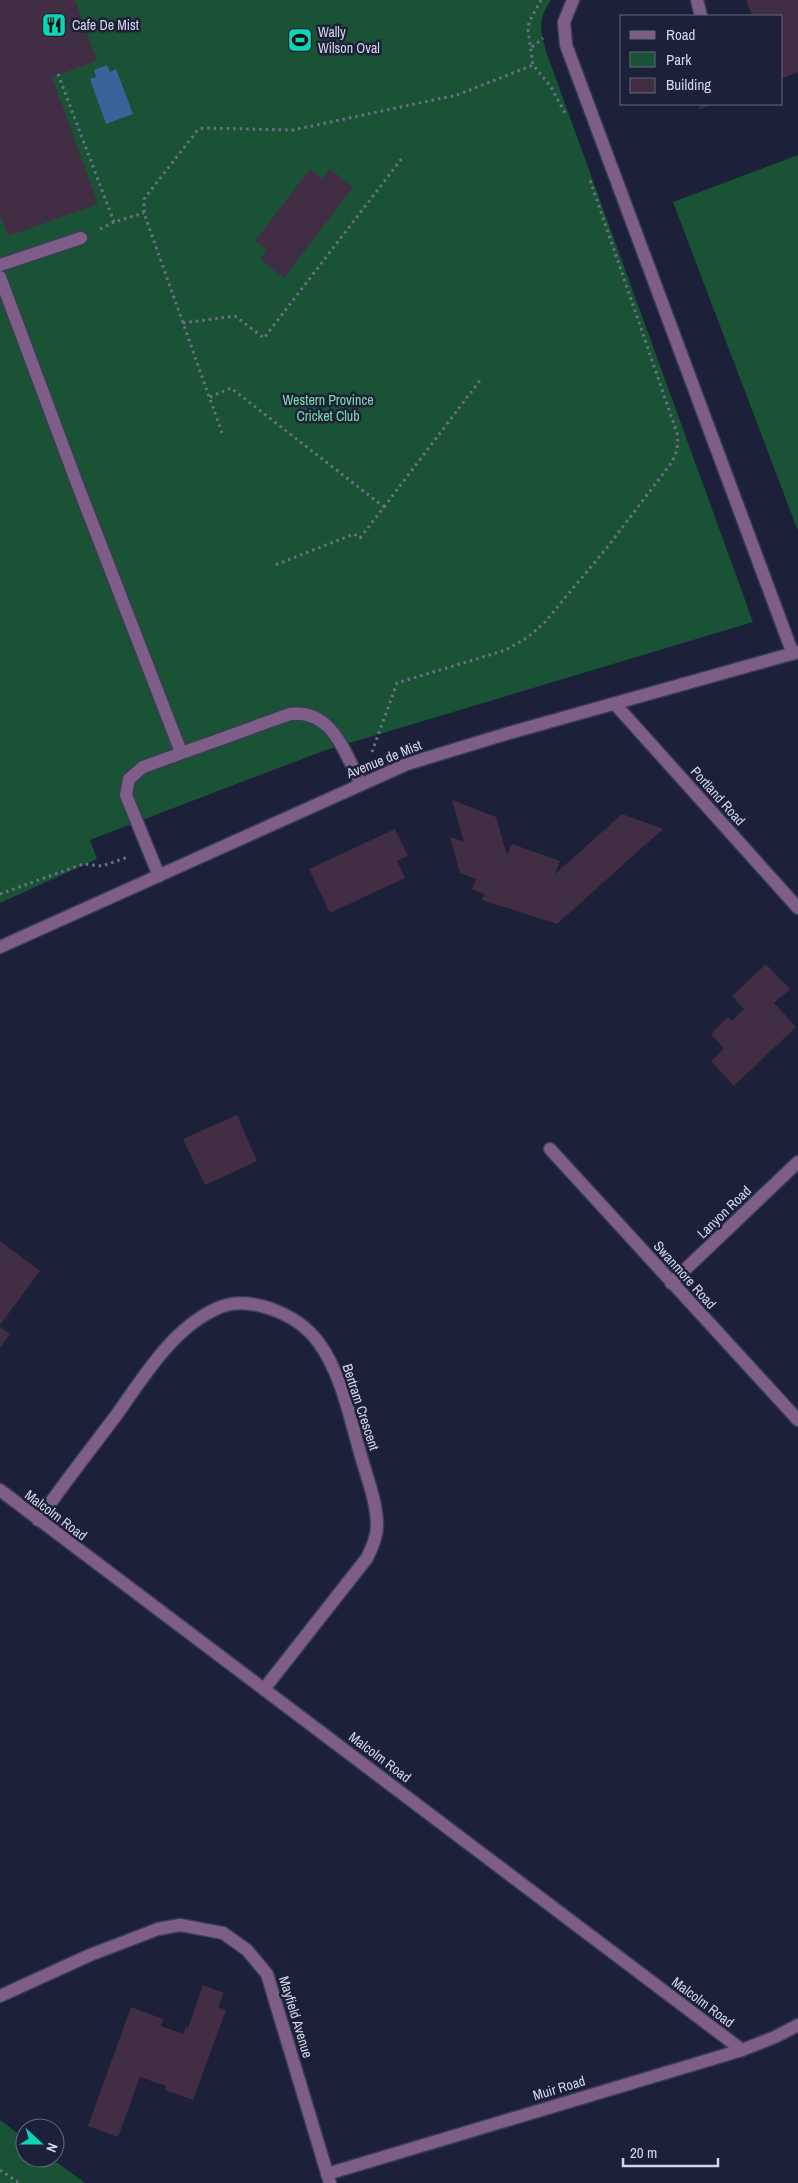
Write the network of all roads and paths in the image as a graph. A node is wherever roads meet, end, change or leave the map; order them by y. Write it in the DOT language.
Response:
graph roads {
  1 [pos="541,0"];
  2 [pos="573,0"];
  3 [pos="697,0"];
  4 [pos="701,15"];
  5 [pos="533,65"];
  6 [pos="58,74"];
  7 [pos="568,121"];
  8 [pos="403,157"];
  9 [pos="589,178"];
  10 [pos="144,213"];
  11 [pos="114,222"];
  12 [pos="81,238"];
  13 [pos="0,265"];
  14 [pos="0,277"];
  15 [pos="183,323"];
  16 [pos="481,379"];
  17 [pos="210,397"];
  18 [pos="222,433"];
  19 [pos="384,507"];
  20 [pos="275,565"];
  21 [pos="796,653"];
  22 [pos="615,704"];
  23 [pos="181,752"];
  24 [pos="372,752"];
  25 [pos="361,784"];
  26 [pos="151,859"];
  27 [pos="159,876"];
  28 [pos="0,894"];
  29 [pos="798,908"];
  30 [pos="0,947"];
  31 [pos="550,1149"];
  32 [pos="798,1162"];
  33 [pos="671,1283"];
  34 [pos="798,1420"];
  35 [pos="0,1490"];
  36 [pos="38,1520"];
  37 [pos="264,1688"];
  38 [pos="0,1996"];
  39 [pos="798,2026"];
  40 [pos="742,2050"];
  41 [pos="0,2170"];
  42 [pos="328,2178"];
  43 [pos="19,2183"];
  1 -- 5 [label="path"];
  2 -- 21 [label="street"];
  3 -- 4 [label="street"];
  5 -- 7 [label="path"];
  5 -- 10 [label="path"];
  6 -- 11 [label="path"];
  8 -- 15 [label="path"];
  9 -- 24 [label="path"];
  10 -- 11 [label="path"];
  10 -- 15 [label="path"];
  11 -- 12 [label="path"];
  12 -- 13 [label="street"];
  14 -- 23 [label="street"];
  15 -- 17 [label="path"];
  16 -- 19 [label="path"];
  17 -- 18 [label="path"];
  17 -- 19 [label="path"];
  19 -- 20 [label="path"];
  21 -- 22 [label="street, Avenue de Mist"];
  22 -- 25 [label="street, Avenue de Mist"];
  22 -- 29 [label="street, Portland Road"];
  23 -- 25 [label="street"];
  23 -- 26 [label="street"];
  25 -- 27 [label="street, Avenue de Mist"];
  26 -- 27 [label="street"];
  26 -- 28 [label="path"];
  27 -- 30 [label="street, Avenue de Mist"];
  31 -- 33 [label="street, Swanmore Road"];
  32 -- 33 [label="street, Lanyon Road"];
  33 -- 34 [label="street, Swanmore Road"];
  35 -- 36 [label="street, Malcolm Road"];
  36 -- 37 [label="street, Malcolm Road"];
  36 -- 37 [label="street, Bertram Crescent"];
  37 -- 40 [label="street, Malcolm Road"];
  38 -- 42 [label="street, Mayfield Avenue"];
  39 -- 40 [label="street, Muir Road"];
  40 -- 42 [label="street, Muir Road"];
  41 -- 43 [label="path"];
}
